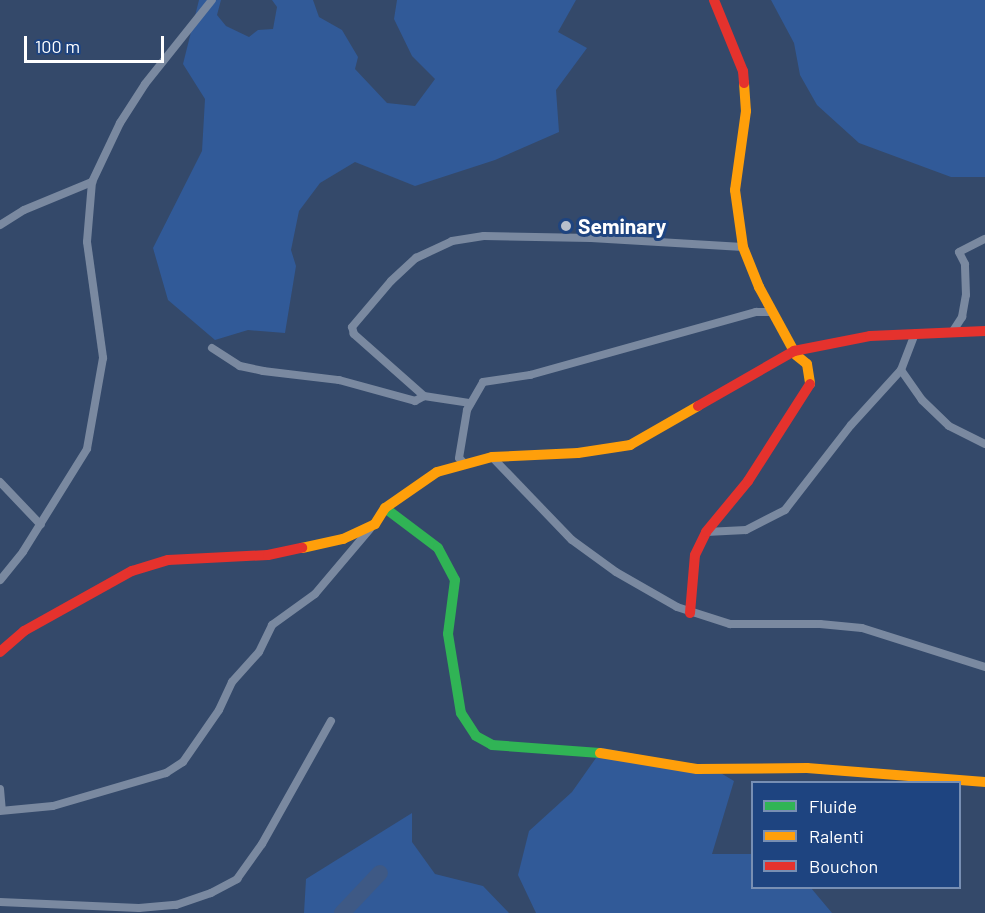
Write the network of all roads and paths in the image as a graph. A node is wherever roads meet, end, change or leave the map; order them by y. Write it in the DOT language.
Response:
graph roads {
  1 [pos="212,0"];
  2 [pos="714,0"];
  3 [pos="92,182"];
  4 [pos="0,225"];
  5 [pos="985,239"];
  6 [pos="743,247"];
  7 [pos="773,312"];
  8 [pos="953,331"];
  9 [pos="985,331"];
  10 [pos="915,334"];
  11 [pos="212,348"];
  12 [pos="794,351"];
  13 [pos="901,370"];
  14 [pos="424,396"];
  15 [pos="471,403"];
  16 [pos="985,444"];
  17 [pos="492,457"];
  18 [pos="465,464"];
  19 [pos="0,482"];
  20 [pos="385,508"];
  21 [pos="375,524"];
  22 [pos="41,525"];
  23 [pos="706,532"];
  24 [pos="0,580"];
  25 [pos="690,613"];
  26 [pos="0,652"];
  27 [pos="985,667"];
  28 [pos="331,721"];
  29 [pos="985,782"];
  30 [pos="0,789"];
  31 [pos="1,810"];
  32 [pos="0,902"];
  1 -- 3 [label="street"];
  2 -- 6 [label="street"];
  3 -- 4 [label="street"];
  3 -- 22 [label="street"];
  5 -- 8 [label="street"];
  6 -- 7 [label="street"];
  6 -- 14 [label="street"];
  7 -- 12 [label="street"];
  7 -- 15 [label="street"];
  8 -- 9 [label="street"];
  8 -- 10 [label="street"];
  10 -- 12 [label="street"];
  10 -- 13 [label="street"];
  11 -- 14 [label="street"];
  12 -- 17 [label="street"];
  12 -- 23 [label="street"];
  13 -- 16 [label="street"];
  13 -- 23 [label="street"];
  14 -- 15 [label="street"];
  15 -- 18 [label="street"];
  17 -- 18 [label="street"];
  17 -- 25 [label="street"];
  18 -- 20 [label="street"];
  19 -- 22 [label="street"];
  20 -- 21 [label="street"];
  20 -- 29 [label="street"];
  21 -- 26 [label="street"];
  21 -- 31 [label="street"];
  22 -- 24 [label="street"];
  23 -- 25 [label="street"];
  25 -- 27 [label="street"];
  28 -- 32 [label="street"];
  30 -- 31 [label="street"];
}
